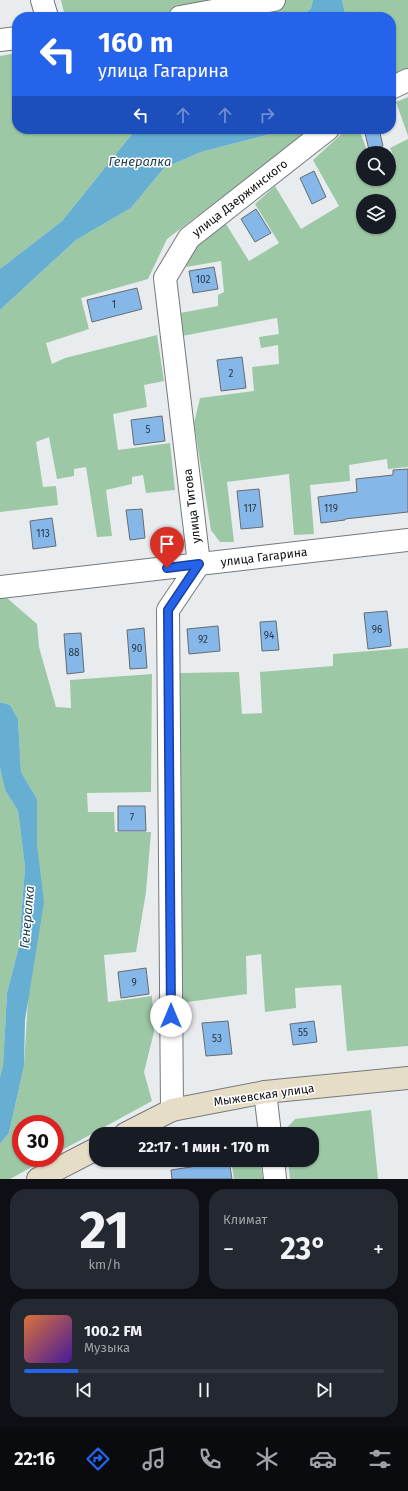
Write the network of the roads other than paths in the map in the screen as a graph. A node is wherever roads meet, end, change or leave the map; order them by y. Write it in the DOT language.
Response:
graph roads {
  1 [pos="42,0"];
  2 [pos="274,0"];
  3 [pos="46,12"];
  4 [pos="208,12"];
  5 [pos="12,39"];
  6 [pos="0,40"];
  7 [pos="408,80"];
  8 [pos="396,86"];
  9 [pos="322,134"];
  10 [pos="165,278"];
  11 [pos="408,540"];
  12 [pos="199,564"];
  13 [pos="0,587"];
  14 [pos="408,1078"];
  15 [pos="265,1092"];
  16 [pos="172,1110"];
  17 [pos="139,1127"];
  18 [pos="269,1127"];
  19 [pos="89,1153"];
  20 [pos="274,1167"];
  21 [pos="38,1179"];
  22 [pos="275,1179"];
  1 -- 3 [label="street"];
  2 -- 4 [label="street"];
  5 -- 6 [label="street"];
  7 -- 8 [label="street"];
  9 -- 10 [label="street, улица Дзержинского"];
  10 -- 12 [label="street, улица Титова"];
  11 -- 12 [label="street, улица Гагарина"];
  12 -- 13 [label="street, улица Гагарина"];
  12 -- 16 [label="street"];
  14 -- 15 [label="street, Мыжевская улица"];
  15 -- 16 [label="street, Мыжевская улица"];
  15 -- 18 [label="street"];
  16 -- 17 [label="street, Мыжевская улица"];
  19 -- 21 [label="street"];
  20 -- 22 [label="street"];
}
